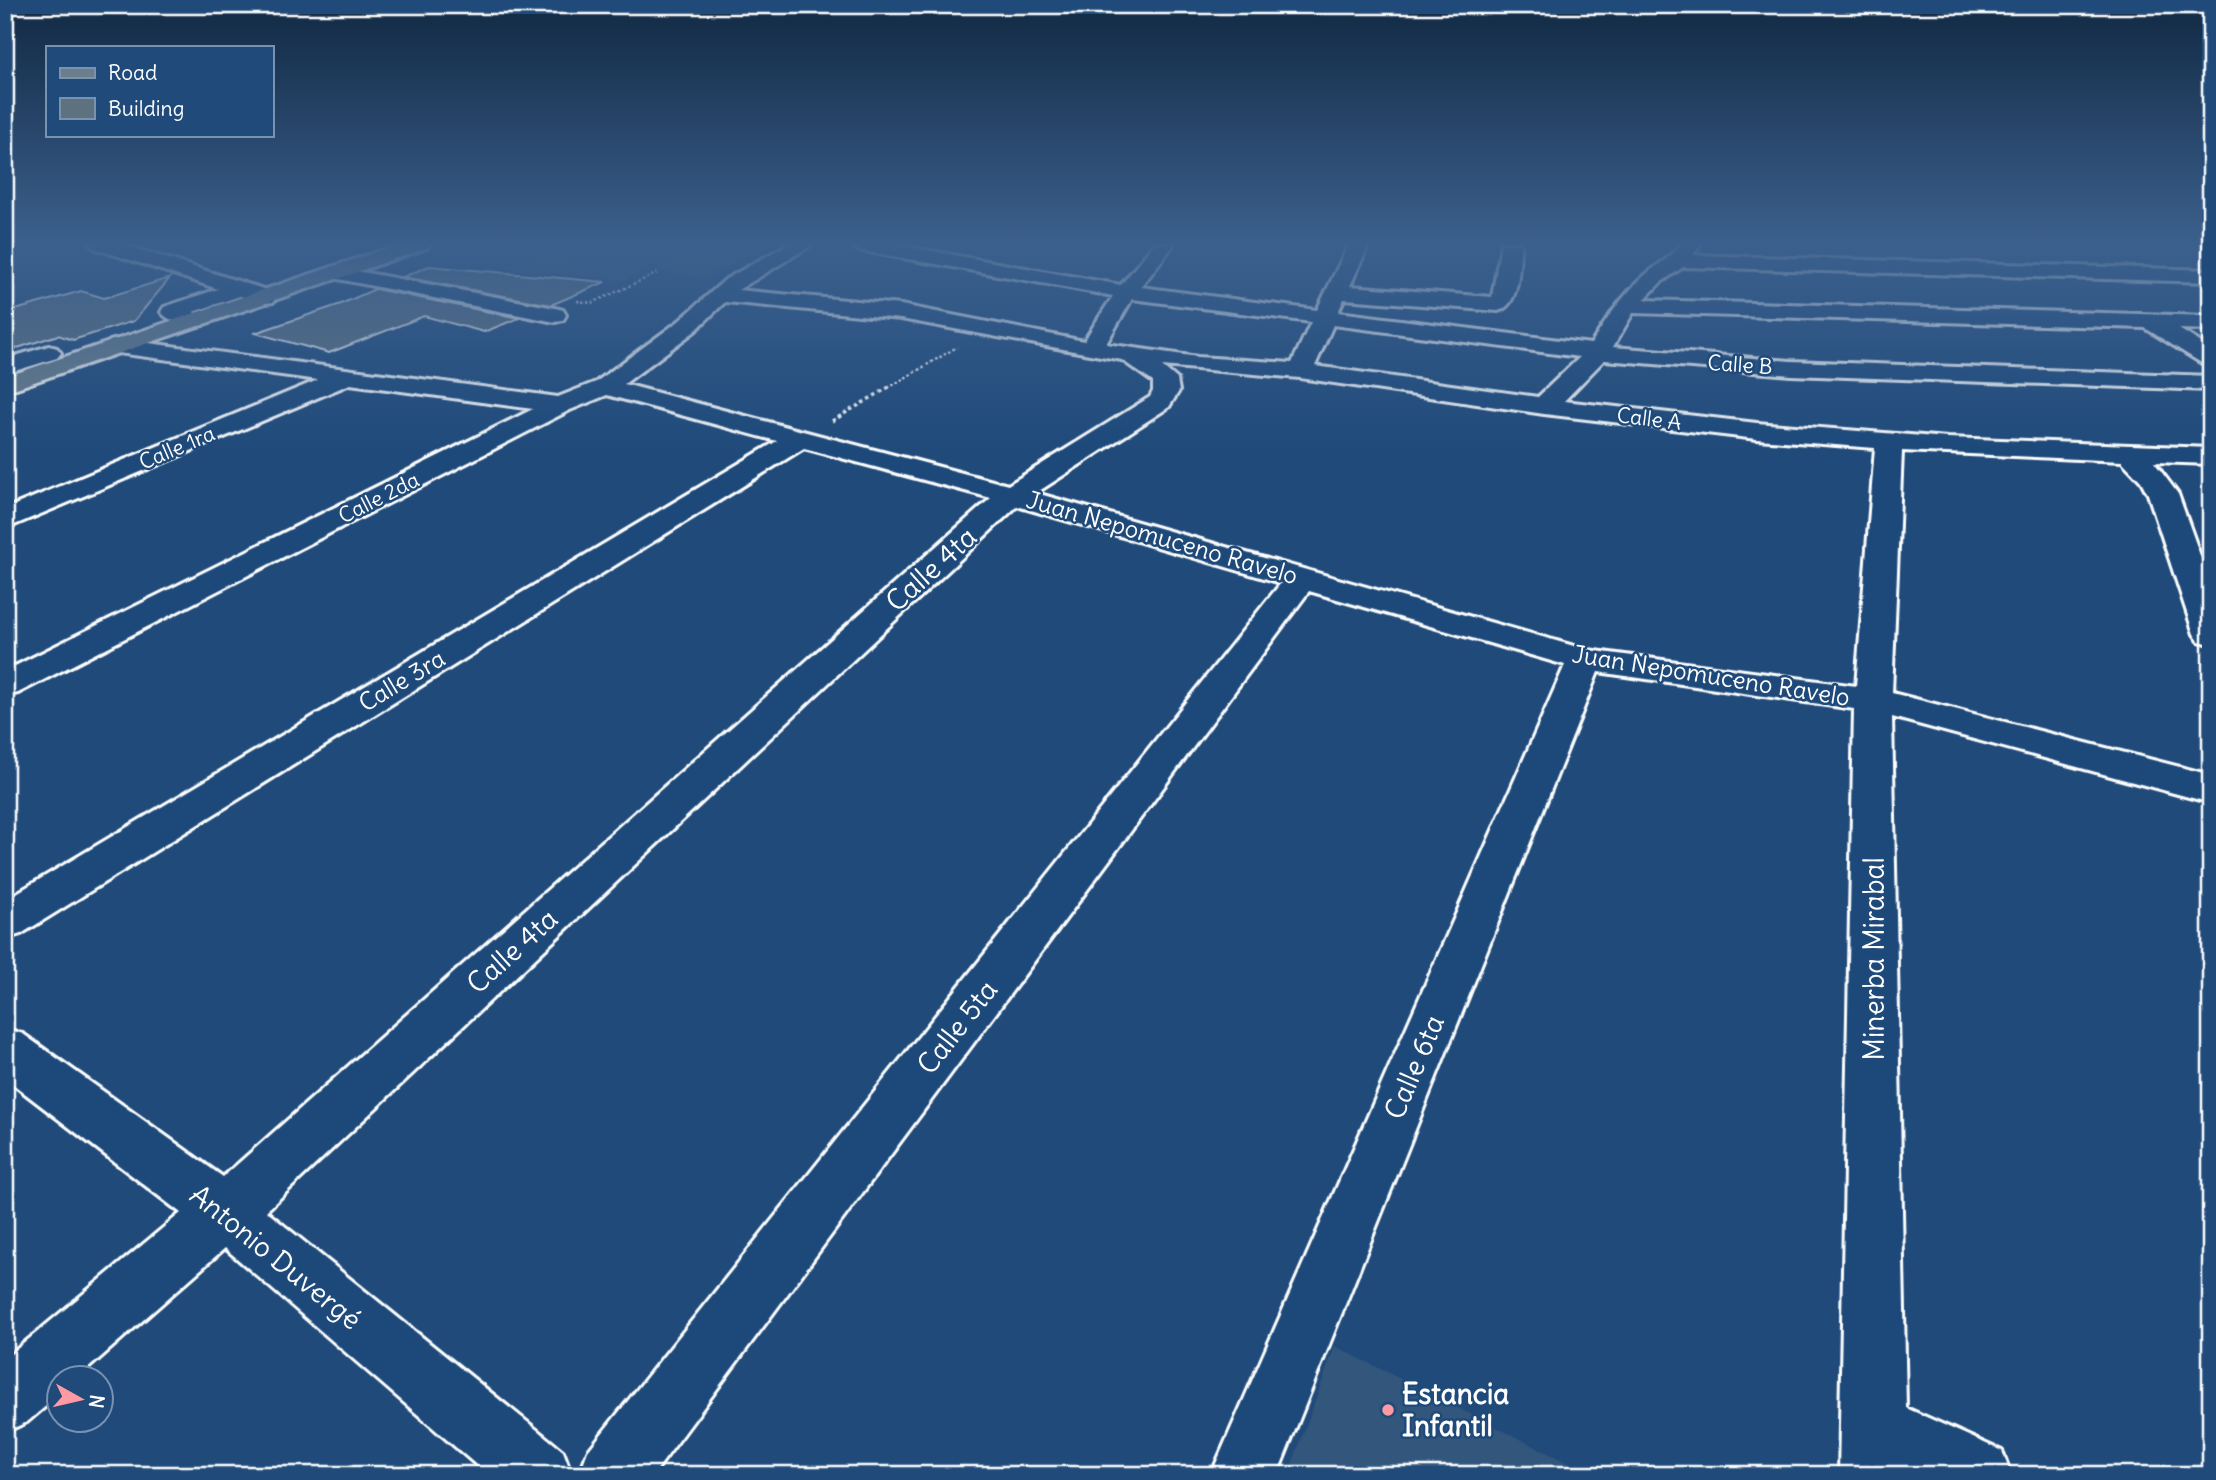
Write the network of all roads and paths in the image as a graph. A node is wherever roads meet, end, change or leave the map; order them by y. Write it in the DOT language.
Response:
graph roads {
  1 [pos="176,313"];
  2 [pos="201,313"];
  3 [pos="545,313"];
  4 [pos="700,313"];
  5 [pos="906,313"];
  6 [pos="1113,313"];
  7 [pos="1295,313"];
  8 [pos="1329,313"];
  9 [pos="1622,313"];
  10 [pos="1873,313"];
  11 [pos="2137,313"];
  12 [pos="555,315"];
  13 [pos="185,317"];
  14 [pos="1327,317"];
  15 [pos="2150,321"];
  16 [pos="2211,323"];
  17 [pos="985,330"];
  18 [pos="109,343"];
  19 [pos="1091,349"];
  20 [pos="1598,352"];
  21 [pos="49,353"];
  22 [pos="1128,354"];
  23 [pos="2211,359"];
  24 [pos="5,368"];
  25 [pos="1300,371"];
  26 [pos="348,377"];
  27 [pos="2211,383"];
  28 [pos="5,384"];
  29 [pos="605,387"];
  30 [pos="561,405"];
  31 [pos="1544,406"];
  32 [pos="799,440"];
  33 [pos="1889,443"];
  34 [pos="2130,453"];
  35 [pos="2211,456"];
  36 [pos="1012,495"];
  37 [pos="5,520"];
  38 [pos="2196,544"];
  39 [pos="1302,578"];
  40 [pos="2211,634"];
  41 [pos="1585,660"];
  42 [pos="5,685"];
  43 [pos="1874,700"];
  44 [pos="2211,789"];
  45 [pos="5,922"];
  46 [pos="5,1049"];
  47 [pos="225,1212"];
  48 [pos="5,1400"];
  49 [pos="1873,1451"];
  50 [pos="539,1475"];
  51 [pos="612,1475"];
  52 [pos="1244,1475"];
  53 [pos="1978,1475"];
  1 -- 13 [label="street"];
  2 -- 13 [label="main road"];
  3 -- 12 [label="street"];
  4 -- 29 [label="street, Calle 2da"];
  5 -- 17 [label="street, Calle A"];
  6 -- 19 [label="street"];
  7 -- 14 [label="street, Calle B"];
  8 -- 14 [label="street"];
  9 -- 20 [label="street"];
  10 -- 15 [label="street"];
  11 -- 15 [label="street"];
  13 -- 18 [label="street"];
  14 -- 20 [label="street, Calle B"];
  14 -- 25 [label="street"];
  15 -- 16 [label="street"];
  15 -- 23 [label="street"];
  17 -- 19 [label="street, Calle A"];
  17 -- 32 [label="path"];
  18 -- 26 [label="street"];
  18 -- 28 [label="main road"];
  19 -- 22 [label="street, Calle A"];
  20 -- 27 [label="street, Calle B"];
  20 -- 31 [label="street"];
  21 -- 24 [label="street"];
  22 -- 25 [label="street, Calle A"];
  22 -- 36 [label="street, Calle 4ta"];
  25 -- 31 [label="street, Calle A"];
  26 -- 30 [label="street"];
  26 -- 37 [label="street, Calle 1ra"];
  29 -- 30 [label="street, Calle 2da"];
  29 -- 32 [label="street, Juan Nepomuceno Ravelo"];
  30 -- 42 [label="street, Calle 2da"];
  31 -- 33 [label="street, Calle A"];
  32 -- 36 [label="street, Juan Nepomuceno Ravelo"];
  32 -- 45 [label="street, Calle 3ra"];
  33 -- 34 [label="street, Calle A"];
  33 -- 43 [label="street, Minerba Mirabal"];
  34 -- 35 [label="street, Calle A"];
  34 -- 38 [label="street"];
  36 -- 39 [label="street, Juan Nepomuceno Ravelo"];
  36 -- 47 [label="street, Calle 4ta"];
  38 -- 40 [label="street"];
  39 -- 41 [label="street, Juan Nepomuceno Ravelo"];
  39 -- 51 [label="street, Calle 5ta"];
  41 -- 43 [label="street, Juan Nepomuceno Ravelo"];
  41 -- 52 [label="street, Calle 6ta"];
  43 -- 44 [label="street, Juan Nepomuceno Ravelo"];
  43 -- 49 [label="street, Minerba Mirabal"];
  46 -- 47 [label="street, Antonio Duvergé"];
  47 -- 48 [label="street, Calle 4ta"];
  47 -- 50 [label="street, Antonio Duvergé"];
  49 -- 53 [label="street"];
}
